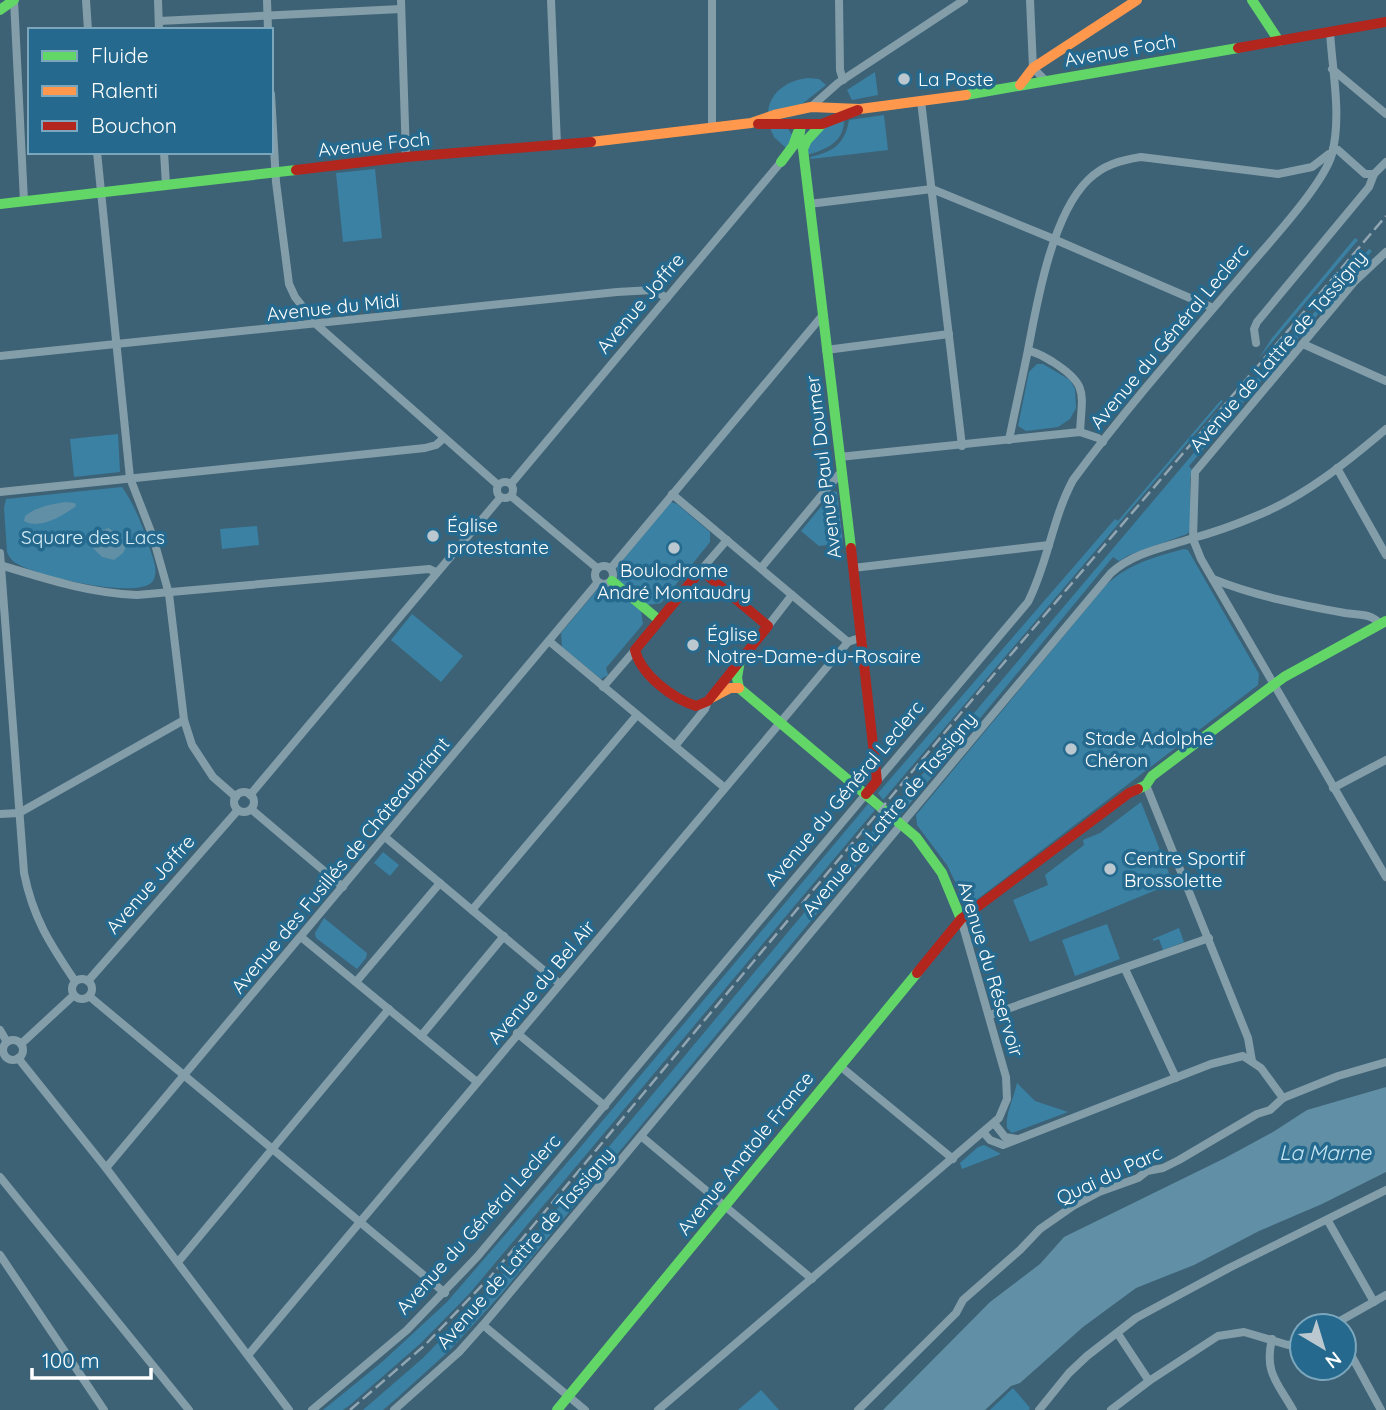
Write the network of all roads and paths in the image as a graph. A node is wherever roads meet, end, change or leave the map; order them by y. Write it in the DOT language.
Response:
graph roads {
  1 [pos="14,0"];
  2 [pos="86,0"];
  3 [pos="158,0"];
  4 [pos="267,0"];
  5 [pos="551,0"];
  6 [pos="712,0"];
  7 [pos="839,0"];
  8 [pos="964,0"];
  9 [pos="1030,0"];
  10 [pos="1137,0"];
  11 [pos="1252,0"];
  12 [pos="401,5"];
  13 [pos="0,10"];
  14 [pos="268,16"];
  15 [pos="1386,22"];
  16 [pos="159,25"];
  17 [pos="88,28"];
  18 [pos="268,28"];
  19 [pos="1330,31"];
  20 [pos="1279,41"];
  21 [pos="1033,68"];
  22 [pos="1332,69"];
  23 [pos="841,81"];
  24 [pos="1046,81"];
  25 [pos="1020,85"];
  26 [pos="921,101"];
  27 [pos="810,107"];
  28 [pos="833,107"];
  29 [pos="860,109"];
  30 [pos="1386,114"];
  31 [pos="827,122"];
  32 [pos="751,123"];
  33 [pos="273,125"];
  34 [pos="801,125"];
  35 [pos="712,128"];
  36 [pos="557,145"];
  37 [pos="1333,149"];
  38 [pos="97,154"];
  39 [pos="164,154"];
  40 [pos="803,154"];
  41 [pos="406,157"];
  42 [pos="781,162"];
  43 [pos="1386,162"];
  44 [pos="1303,170"];
  45 [pos="276,172"];
  46 [pos="1369,174"];
  47 [pos="1317,181"];
  48 [pos="166,185"];
  49 [pos="932,189"];
  50 [pos="100,193"];
  51 [pos="24,201"];
  52 [pos="0,204"];
  53 [pos="809,204"];
  54 [pos="1055,239"];
  55 [pos="1386,252"];
  56 [pos="667,298"];
  57 [pos="1213,308"];
  58 [pos="822,316"];
  59 [pos="317,325"];
  60 [pos="949,334"];
  61 [pos="1256,344"];
  62 [pos="1303,344"];
  63 [pos="116,345"];
  64 [pos="826,350"];
  65 [pos="1028,351"];
  66 [pos="0,356"];
  67 [pos="1386,381"];
  68 [pos="1386,429"];
  69 [pos="1080,432"];
  70 [pos="444,438"];
  71 [pos="1009,440"];
  72 [pos="1103,442"];
  73 [pos="962,446"];
  74 [pos="839,457"];
  75 [pos="1337,468"];
  76 [pos="841,472"];
  77 [pos="130,478"];
  78 [pos="511,484"];
  79 [pos="498,485"];
  80 [pos="0,492"];
  81 [pos="672,494"];
  82 [pos="511,496"];
  83 [pos="500,498"];
  84 [pos="1193,539"];
  85 [pos="727,540"];
  86 [pos="1049,545"];
  87 [pos="0,553"];
  88 [pos="1386,555"];
  89 [pos="0,565"];
  90 [pos="597,568"];
  91 [pos="611,568"];
  92 [pos="761,568"];
  93 [pos="853,568"];
  94 [pos="701,570"];
  95 [pos="436,572"];
  96 [pos="1213,579"];
  97 [pos="612,581"];
  98 [pos="598,582"];
  99 [pos="169,594"];
  100 [pos="793,595"];
  101 [pos="659,620"];
  102 [pos="1383,623"];
  103 [pos="768,626"];
  104 [pos="862,637"];
  105 [pos="550,640"];
  106 [pos="848,642"];
  107 [pos="635,650"];
  108 [pos="740,659"];
  109 [pos="1273,684"];
  110 [pos="603,687"];
  111 [pos="739,688"];
  112 [pos="709,699"];
  113 [pos="638,715"];
  114 [pos="184,720"];
  115 [pos="780,723"];
  116 [pos="675,746"];
  117 [pos="1386,760"];
  118 [pos="877,782"];
  119 [pos="1146,785"];
  120 [pos="725,788"];
  121 [pos="1333,788"];
  122 [pos="866,794"];
  123 [pos="250,795"];
  124 [pos="236,797"];
  125 [pos="251,809"];
  126 [pos="238,810"];
  127 [pos="19,813"];
  128 [pos="0,814"];
  129 [pos="901,823"];
  130 [pos="385,837"];
  131 [pos="1386,877"];
  132 [pos="440,883"];
  133 [pos="343,887"];
  134 [pos="472,910"];
  135 [pos="961,919"];
  136 [pos="504,936"];
  137 [pos="302,937"];
  138 [pos="1209,939"];
  139 [pos="1125,969"];
  140 [pos="75,981"];
  141 [pos="88,981"];
  142 [pos="356,982"];
  143 [pos="560,984"];
  144 [pos="74,995"];
  145 [pos="89,996"];
  146 [pos="389,1009"];
  147 [pos="990,1015"];
  148 [pos="0,1030"];
  149 [pos="517,1033"];
  150 [pos="421,1036"];
  151 [pos="7,1042"];
  152 [pos="21,1044"];
  153 [pos="3,1057"];
  154 [pos="18,1058"];
  155 [pos="1252,1060"];
  156 [pos="1386,1062"];
  157 [pos="840,1066"];
  158 [pos="183,1075"];
  159 [pos="1176,1078"];
  160 [pos="477,1082"];
  161 [pos="1283,1098"];
  162 [pos="605,1106"];
  163 [pos="994,1124"];
  164 [pos="984,1133"];
  165 [pos="641,1136"];
  166 [pos="1020,1140"];
  167 [pos="272,1148"];
  168 [pos="953,1158"];
  169 [pos="106,1168"];
  170 [pos="0,1177"];
  171 [pos="1386,1190"];
  172 [pos="725,1206"];
  173 [pos="1328,1221"];
  174 [pos="359,1222"];
  175 [pos="0,1255"];
  176 [pos="178,1262"];
  177 [pos="812,1279"];
  178 [pos="445,1293"];
  179 [pos="1386,1295"];
  180 [pos="1374,1302"];
  181 [pos="1356,1312"];
  182 [pos="483,1325"];
  183 [pos="1118,1334"];
  184 [pos="1272,1339"];
  185 [pos="1288,1345"];
  186 [pos="249,1354"];
  187 [pos="1358,1368"];
  188 [pos="1149,1381"];
  189 [pos="569,1396"];
  190 [pos="104,1410"];
  191 [pos="189,1410"];
  192 [pos="289,1410"];
  193 [pos="312,1410"];
  194 [pos="394,1410"];
  195 [pos="557,1410"];
  196 [pos="586,1410"];
  197 [pos="658,1410"];
  198 [pos="858,1410"];
  199 [pos="1039,1410"];
  200 [pos="1111,1410"];
  201 [pos="1293,1410"];
  202 [pos="1381,1410"];
  1 -- 13 [label="street"];
  1 -- 51 [label="street"];
  2 -- 17 [label="street"];
  3 -- 16 [label="street"];
  4 -- 14 [label="street"];
  5 -- 36 [label="street"];
  6 -- 35 [label="street"];
  7 -- 23 [label="street"];
  8 -- 23 [label="street"];
  9 -- 21 [label="street"];
  10 -- 21 [label="street"];
  11 -- 20 [label="street"];
  12 -- 14 [label="street"];
  12 -- 41 [label="street"];
  14 -- 16 [label="street"];
  14 -- 18 [label="street"];
  15 -- 19 [label="street, Avenue Foch"];
  19 -- 20 [label="street, Avenue Foch"];
  19 -- 22 [label="street"];
  20 -- 24 [label="street, Avenue Foch"];
  21 -- 24 [label="street"];
  21 -- 25 [label="street"];
  22 -- 30 [label="street"];
  22 -- 37 [label="street"];
  23 -- 27 [label="street"];
  23 -- 28 [label="street"];
  24 -- 25 [label="street, Avenue Foch"];
  25 -- 26 [label="street, Avenue Foch"];
  26 -- 29 [label="street, Avenue Foch"];
  26 -- 49 [label="street"];
  27 -- 28 [label="street, Avenue Foch"];
  27 -- 32 [label="street, Avenue Foch"];
  27 -- 34 [label="street"];
  28 -- 29 [label="street, Avenue Foch"];
  28 -- 31 [label="street"];
  29 -- 31 [label="street, Avenue Foch"];
  31 -- 34 [label="street, Avenue Foch"];
  31 -- 40 [label="street"];
  32 -- 34 [label="street, Avenue Foch"];
  32 -- 35 [label="street, Avenue Foch"];
  33 -- 45 [label="street"];
  34 -- 40 [label="street, Avenue Paul Doumer"];
  34 -- 42 [label="street"];
  35 -- 36 [label="street, Avenue Foch"];
  36 -- 41 [label="street, Avenue Foch"];
  37 -- 44 [label="street"];
  37 -- 46 [label="street"];
  37 -- 47 [label="street, Avenue du Général Leclerc"];
  38 -- 50 [label="street"];
  39 -- 48 [label="street"];
  40 -- 42 [label="street"];
  40 -- 53 [label="street, Avenue Paul Doumer"];
  41 -- 45 [label="street, Avenue Foch"];
  42 -- 56 [label="street, Avenue Joffre"];
  43 -- 46 [label="street"];
  44 -- 47 [label="street"];
  44 -- 54 [label="street"];
  45 -- 48 [label="street, Avenue Foch"];
  45 -- 59 [label="street"];
  46 -- 61 [label="street"];
  47 -- 57 [label="street, Avenue du Général Leclerc"];
  48 -- 50 [label="street, Avenue Foch"];
  49 -- 53 [label="street"];
  49 -- 54 [label="street"];
  49 -- 60 [label="street"];
  50 -- 51 [label="street, Avenue Foch"];
  50 -- 63 [label="street"];
  51 -- 52 [label="street, Avenue Foch"];
  53 -- 58 [label="street, Avenue Paul Doumer"];
  54 -- 57 [label="street"];
  54 -- 65 [label="street"];
  55 -- 62 [label="street, Avenue de Lattre de Tassigny"];
  56 -- 59 [label="street, Avenue du Midi"];
  56 -- 78 [label="street, Avenue Joffre"];
  57 -- 72 [label="street, Avenue du Général Leclerc"];
  58 -- 64 [label="street, Avenue Paul Doumer"];
  58 -- 81 [label="street"];
  59 -- 63 [label="street, Avenue du Midi"];
  59 -- 70 [label="street"];
  60 -- 64 [label="street"];
  60 -- 73 [label="street"];
  62 -- 67 [label="street"];
  62 -- 84 [label="street, Avenue de Lattre de Tassigny"];
  63 -- 66 [label="street, Avenue du Midi"];
  63 -- 77 [label="street"];
  64 -- 74 [label="street, Avenue Paul Doumer"];
  65 -- 69 [label="street"];
  65 -- 71 [label="street"];
  68 -- 75 [label="street"];
  69 -- 71 [label="street"];
  69 -- 72 [label="street"];
  70 -- 77 [label="street"];
  70 -- 79 [label="street"];
  71 -- 73 [label="street"];
  72 -- 86 [label="street, Avenue du Général Leclerc"];
  73 -- 74 [label="street"];
  74 -- 76 [label="street, Avenue Paul Doumer"];
  75 -- 84 [label="street"];
  75 -- 88 [label="street"];
  76 -- 92 [label="street"];
  76 -- 93 [label="street, Avenue Paul Doumer"];
  77 -- 80 [label="street"];
  77 -- 99 [label="street"];
  78 -- 79 [label="street"];
  78 -- 82 [label="street"];
  79 -- 83 [label="street"];
  81 -- 85 [label="street"];
  81 -- 91 [label="street"];
  82 -- 83 [label="street"];
  82 -- 90 [label="street"];
  83 -- 95 [label="street"];
  84 -- 96 [label="street"];
  84 -- 129 [label="street, Avenue de Lattre de Tassigny"];
  85 -- 92 [label="street"];
  85 -- 94 [label="street"];
  86 -- 93 [label="street"];
  86 -- 118 [label="street, Avenue du Général Leclerc"];
  87 -- 89 [label="street"];
  89 -- 99 [label="street"];
  89 -- 127 [label="street"];
  90 -- 91 [label="street"];
  90 -- 98 [label="street"];
  91 -- 97 [label="street"];
  92 -- 100 [label="street"];
  93 -- 104 [label="street, Avenue Paul Doumer"];
  94 -- 101 [label="street"];
  94 -- 103 [label="street"];
  95 -- 99 [label="street"];
  95 -- 123 [label="street"];
  96 -- 102 [label="street"];
  96 -- 109 [label="street"];
  97 -- 98 [label="street"];
  97 -- 101 [label="street"];
  98 -- 105 [label="street, Avenue des Fusillés de Châteaubriant"];
  99 -- 114 [label="street"];
  100 -- 103 [label="street"];
  100 -- 106 [label="street"];
  101 -- 107 [label="street"];
  102 -- 109 [label="street, Avenue Anatole France"];
  103 -- 108 [label="street"];
  104 -- 106 [label="street"];
  104 -- 118 [label="street, Avenue Paul Doumer"];
  105 -- 110 [label="street"];
  105 -- 130 [label="street, Avenue des Fusillés de Châteaubriant"];
  106 -- 115 [label="street, Avenue du Bel Air"];
  107 -- 110 [label="street"];
  107 -- 112 [label="street"];
  108 -- 111 [label="street"];
  108 -- 112 [label="street"];
  109 -- 119 [label="street, Avenue Anatole France"];
  109 -- 121 [label="street"];
  110 -- 113 [label="street"];
  111 -- 112 [label="street"];
  111 -- 115 [label="street, Avenue du Réservoir"];
  112 -- 116 [label="street"];
  113 -- 116 [label="street"];
  113 -- 134 [label="street"];
  114 -- 124 [label="street"];
  114 -- 127 [label="street"];
  115 -- 120 [label="street, Avenue du Bel Air"];
  115 -- 122 [label="street, Avenue du Réservoir"];
  116 -- 120 [label="street"];
  117 -- 121 [label="street"];
  118 -- 122 [label="street, Avenue du Général Leclerc"];
  119 -- 135 [label="street, Avenue Anatole France"];
  119 -- 138 [label="street"];
  120 -- 143 [label="street, Avenue du Bel Air"];
  121 -- 131 [label="street"];
  122 -- 129 [label="street, Avenue du Réservoir"];
  122 -- 162 [label="street, Avenue du Général Leclerc"];
  123 -- 124 [label="street"];
  123 -- 125 [label="street"];
  124 -- 126 [label="street"];
  125 -- 126 [label="street"];
  125 -- 133 [label="street"];
  126 -- 141 [label="street, Avenue Joffre"];
  127 -- 128 [label="street"];
  127 -- 140 [label="street"];
  129 -- 135 [label="street, Avenue du Réservoir"];
  129 -- 165 [label="street, Avenue de Lattre de Tassigny"];
  130 -- 132 [label="street"];
  130 -- 133 [label="street, Avenue des Fusillés de Châteaubriant"];
  132 -- 134 [label="street"];
  132 -- 142 [label="street"];
  133 -- 137 [label="street, Avenue des Fusillés de Châteaubriant"];
  134 -- 136 [label="street"];
  135 -- 147 [label="street, Avenue du Réservoir"];
  135 -- 157 [label="street, Avenue Anatole France"];
  136 -- 143 [label="street"];
  136 -- 150 [label="street"];
  137 -- 142 [label="street"];
  137 -- 158 [label="street, Avenue des Fusillés de Châteaubriant"];
  138 -- 139 [label="street"];
  138 -- 155 [label="street"];
  139 -- 147 [label="street"];
  139 -- 159 [label="street"];
  140 -- 141 [label="street"];
  140 -- 144 [label="street"];
  141 -- 145 [label="street"];
  142 -- 146 [label="street"];
  143 -- 149 [label="street, Avenue du Bel Air"];
  144 -- 145 [label="street"];
  144 -- 152 [label="street"];
  145 -- 158 [label="street"];
  146 -- 150 [label="street"];
  146 -- 167 [label="street"];
  147 -- 163 [label="street, Avenue du Réservoir"];
  148 -- 151 [label="street"];
  149 -- 160 [label="street, Avenue du Bel Air"];
  149 -- 162 [label="street"];
  150 -- 160 [label="street"];
  151 -- 152 [label="street"];
  151 -- 153 [label="street"];
  152 -- 154 [label="street"];
  153 -- 154 [label="street"];
  154 -- 169 [label="street"];
  155 -- 159 [label="street"];
  155 -- 161 [label="street"];
  156 -- 161 [label="street, Quai du Parc"];
  157 -- 168 [label="street"];
  157 -- 172 [label="street, Avenue Anatole France"];
  158 -- 167 [label="street"];
  158 -- 169 [label="street, Avenue des Fusillés de Châteaubriant"];
  159 -- 166 [label="street"];
  160 -- 174 [label="street, Avenue du Bel Air"];
  161 -- 198 [label="street, Quai du Parc"];
  162 -- 178 [label="street, Avenue du Général Leclerc"];
  163 -- 164 [label="street, Avenue du Réservoir"];
  163 -- 166 [label="street"];
  164 -- 166 [label="street"];
  164 -- 168 [label="street, Avenue du Réservoir"];
  165 -- 172 [label="street"];
  165 -- 182 [label="street, Avenue de Lattre de Tassigny"];
  167 -- 174 [label="street"];
  167 -- 176 [label="street"];
  168 -- 177 [label="street, Avenue du Réservoir"];
  169 -- 176 [label="street"];
  170 -- 191 [label="street"];
  171 -- 173 [label="street"];
  172 -- 177 [label="street"];
  172 -- 189 [label="street, Avenue Anatole France"];
  173 -- 180 [label="street"];
  173 -- 183 [label="street"];
  174 -- 178 [label="street"];
  174 -- 186 [label="street, Avenue du Bel Air"];
  175 -- 190 [label="street"];
  176 -- 186 [label="street"];
  177 -- 197 [label="street, Avenue du Réservoir"];
  178 -- 193 [label="street, Avenue du Général Leclerc"];
  179 -- 180 [label="street"];
  180 -- 181 [label="street"];
  182 -- 189 [label="street"];
  182 -- 194 [label="street, Avenue de Lattre de Tassigny"];
  183 -- 188 [label="street"];
  183 -- 199 [label="street"];
  184 -- 185 [label="street"];
  184 -- 188 [label="street"];
  184 -- 201 [label="street"];
  186 -- 192 [label="street"];
  187 -- 202 [label="street"];
  188 -- 200 [label="street"];
  189 -- 195 [label="street, Avenue Anatole France"];
  189 -- 196 [label="street"];
}
